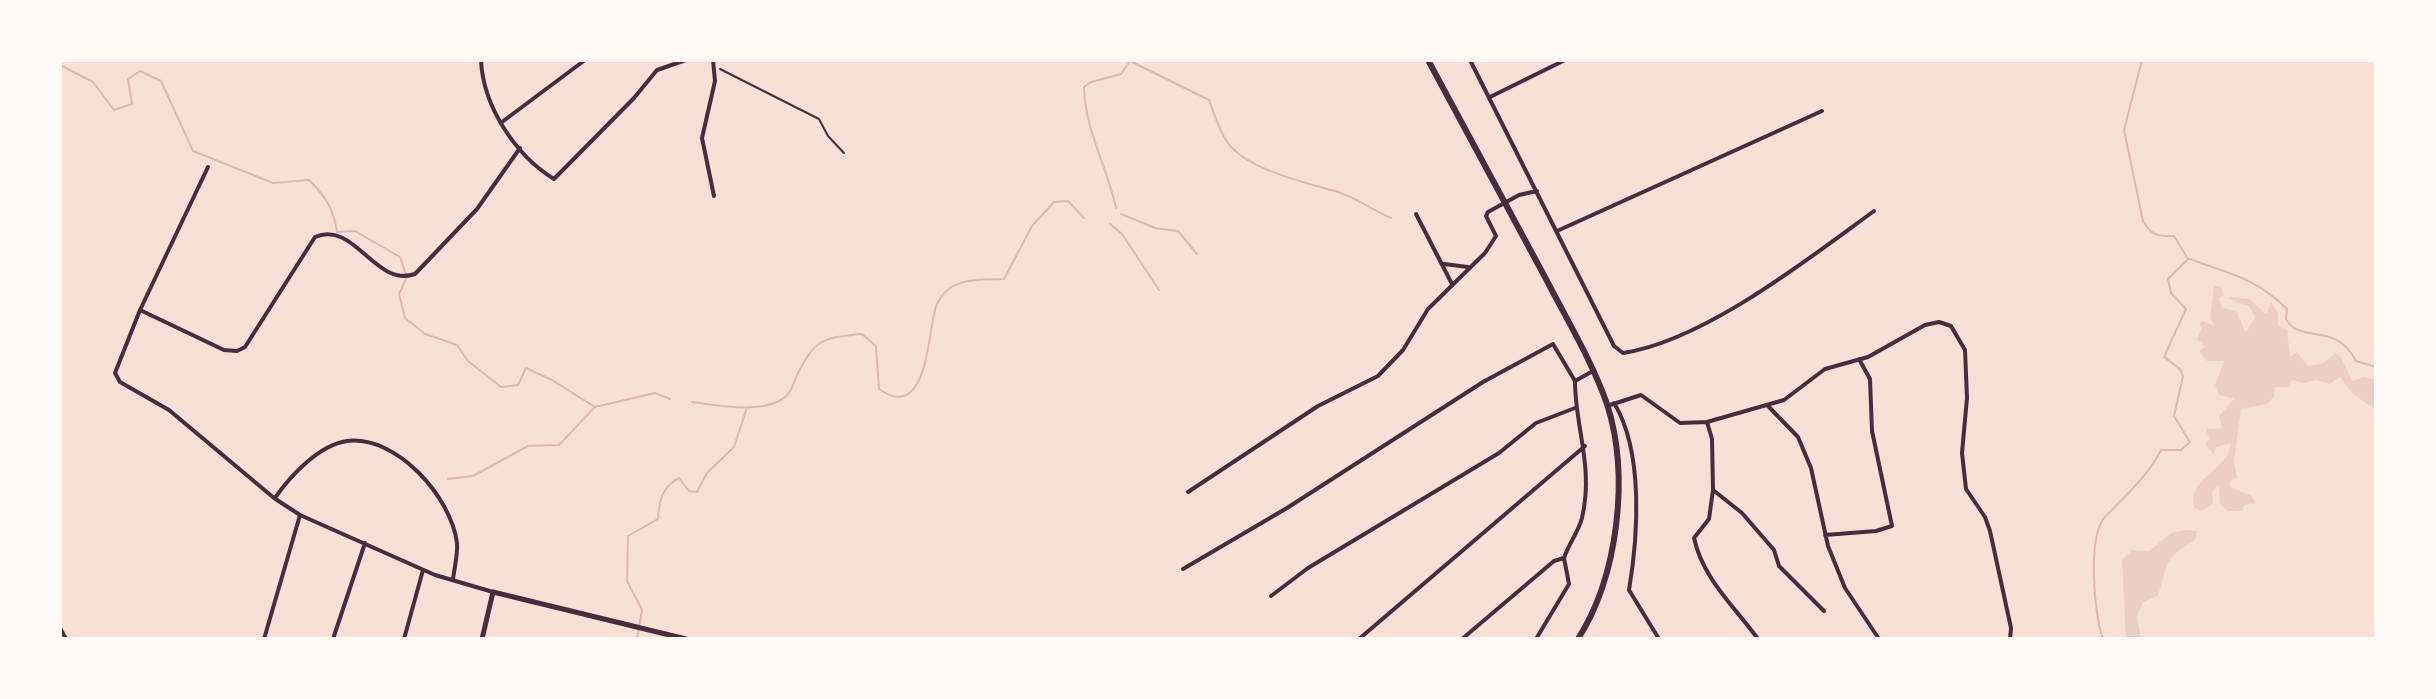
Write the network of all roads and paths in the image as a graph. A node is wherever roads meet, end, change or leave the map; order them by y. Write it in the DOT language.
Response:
graph roads {
  1 [pos="481,60"];
  2 [pos="585,60"];
  3 [pos="686,60"];
  4 [pos="713,60"];
  5 [pos="1428,60"];
  6 [pos="1470,60"];
  7 [pos="1565,60"];
  8 [pos="711,67"];
  9 [pos="1490,97"];
  10 [pos="1822,111"];
  11 [pos="502,122"];
  12 [pos="520,148"];
  13 [pos="844,153"];
  14 [pos="208,167"];
  15 [pos="1537,191"];
  16 [pos="714,196"];
  17 [pos="1505,202"];
  18 [pos="1874,211"];
  19 [pos="1416,214"];
  20 [pos="1557,231"];
  21 [pos="1444,264"];
  22 [pos="1468,267"];
  23 [pos="1452,284"];
  24 [pos="140,310"];
  25 [pos="1859,359"];
  26 [pos="1593,371"];
  27 [pos="1575,381"];
  28 [pos="1767,404"];
  29 [pos="1611,405"];
  30 [pos="1575,408"];
  31 [pos="1707,422"];
  32 [pos="1585,446"];
  33 [pos="1713,490"];
  34 [pos="1188,492"];
  35 [pos="274,498"];
  36 [pos="300,515"];
  37 [pos="1825,535"];
  38 [pos="365,543"];
  39 [pos="1564,558"];
  40 [pos="1183,569"];
  41 [pos="423,570"];
  42 [pos="453,580"];
  43 [pos="493,592"];
  44 [pos="1271,596"];
  45 [pos="1824,611"];
  46 [pos="60,628"];
  47 [pos="66,639"];
  48 [pos="264,639"];
  49 [pos="333,639"];
  50 [pos="404,639"];
  51 [pos="482,639"];
  52 [pos="686,639"];
  53 [pos="1359,639"];
  54 [pos="1462,639"];
  55 [pos="1536,639"];
  56 [pos="1578,639"];
  57 [pos="1659,639"];
  58 [pos="1758,639"];
  59 [pos="1879,639"];
  60 [pos="2010,639"];
  1 -- 11 [label="street"];
  2 -- 11 [label="street"];
  3 -- 12 [label="street"];
  4 -- 8 [label="street"];
  5 -- 17 [label="main road"];
  6 -- 9 [label="street"];
  7 -- 9 [label="street"];
  8 -- 13 [label="path"];
  8 -- 16 [label="street"];
  9 -- 15 [label="street"];
  10 -- 20 [label="street"];
  11 -- 12 [label="street"];
  12 -- 24 [label="street"];
  14 -- 24 [label="street"];
  15 -- 17 [label="street"];
  15 -- 20 [label="street"];
  17 -- 22 [label="street"];
  17 -- 26 [label="main road"];
  18 -- 20 [label="street"];
  19 -- 21 [label="street"];
  21 -- 22 [label="street"];
  21 -- 23 [label="street"];
  22 -- 23 [label="street"];
  23 -- 34 [label="street"];
  24 -- 35 [label="street"];
  25 -- 28 [label="street"];
  25 -- 37 [label="street"];
  25 -- 60 [label="street"];
  26 -- 27 [label="street"];
  26 -- 29 [label="main road"];
  27 -- 30 [label="street"];
  27 -- 40 [label="street"];
  28 -- 31 [label="street"];
  28 -- 37 [label="street"];
  29 -- 31 [label="street"];
  29 -- 56 [label="main road"];
  29 -- 57 [label="street"];
  30 -- 32 [label="street"];
  30 -- 44 [label="street"];
  31 -- 33 [label="street"];
  32 -- 39 [label="street"];
  32 -- 53 [label="street"];
  33 -- 45 [label="street"];
  33 -- 58 [label="street"];
  35 -- 36 [label="street"];
  35 -- 42 [label="street"];
  36 -- 38 [label="street"];
  36 -- 48 [label="street"];
  37 -- 59 [label="street"];
  38 -- 41 [label="street"];
  38 -- 49 [label="street"];
  39 -- 54 [label="street"];
  39 -- 55 [label="street"];
  41 -- 42 [label="street"];
  41 -- 50 [label="street"];
  42 -- 43 [label="street"];
  43 -- 51 [label="street"];
  43 -- 52 [label="street"];
  46 -- 47 [label="street"];
}
